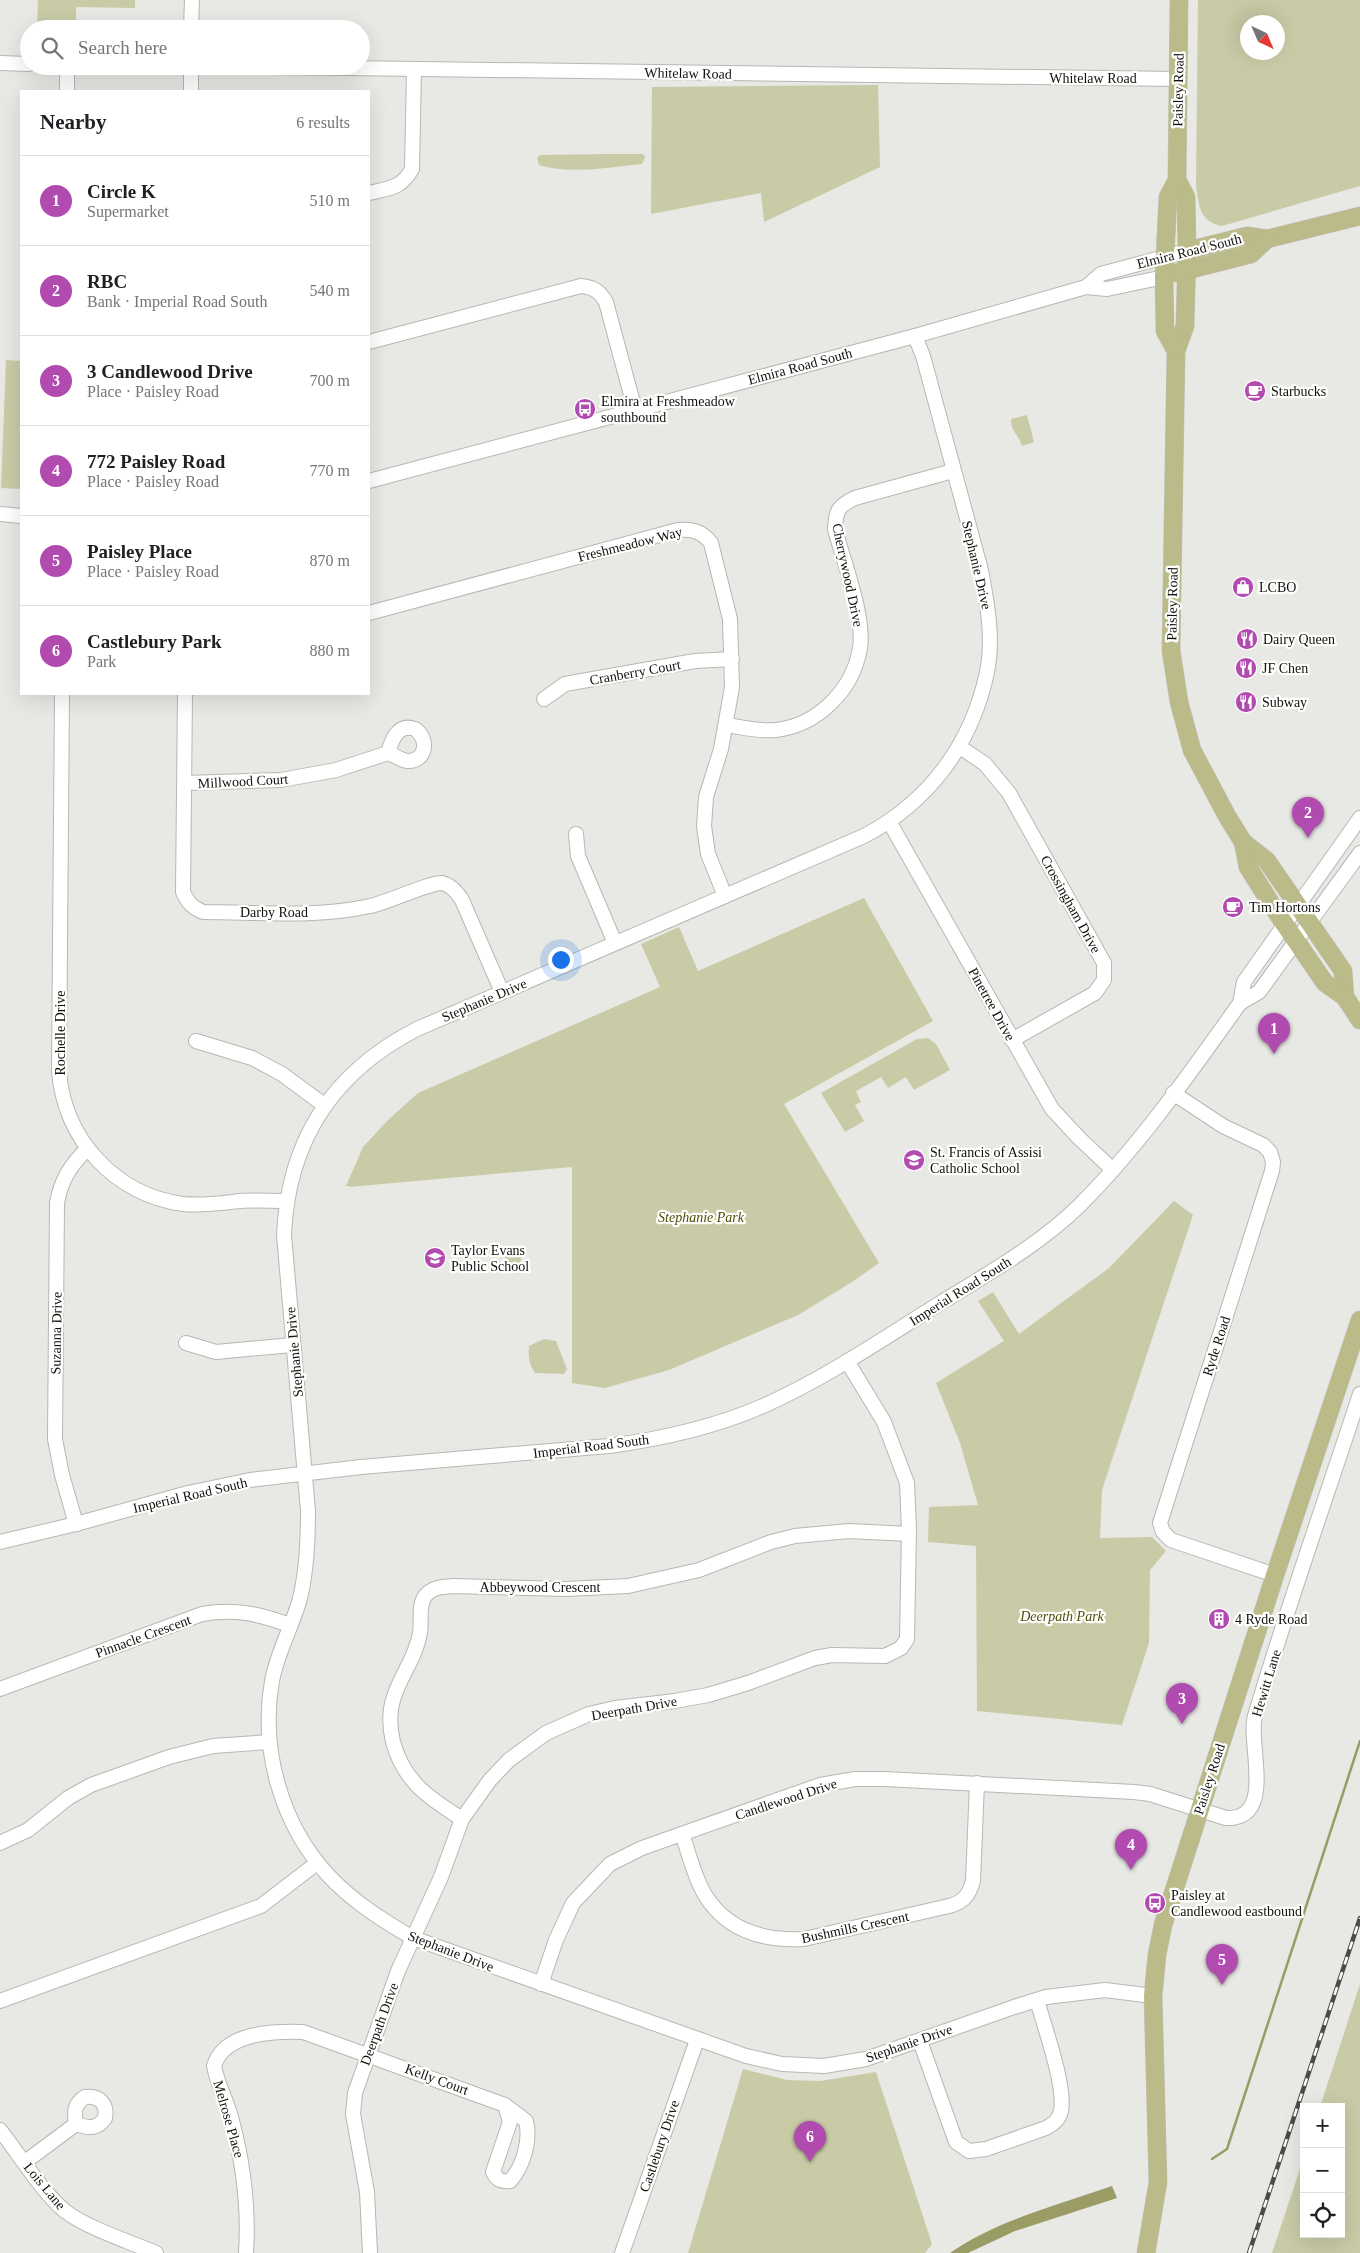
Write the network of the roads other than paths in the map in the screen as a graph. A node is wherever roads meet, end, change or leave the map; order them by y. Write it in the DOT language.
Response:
graph roads {
  1 [pos="192,0"];
  2 [pos="1179,0"];
  3 [pos="191,20"];
  4 [pos="0,63"];
  5 [pos="20,64"];
  6 [pos="370,69"];
  7 [pos="414,70"];
  8 [pos="67,75"];
  9 [pos="191,75"];
  10 [pos="1178,79"];
  11 [pos="66,90"];
  12 [pos="191,90"];
  13 [pos="1177,180"];
  14 [pos="370,193"];
  15 [pos="1360,216"];
  16 [pos="1267,239"];
  17 [pos="1187,251"];
  18 [pos="1165,256"];
  19 [pos="1186,270"];
  20 [pos="1164,276"];
  21 [pos="1086,287"];
  22 [pos="915,336"];
  23 [pos="370,342"];
  24 [pos="1176,351"];
  25 [pos="635,410"];
  26 [pos="953,471"];
  27 [pos="370,480"];
  28 [pos="0,514"];
  29 [pos="20,516"];
  30 [pos="370,613"];
  31 [pos="732,659"];
  32 [pos="62,695"];
  33 [pos="185,695"];
  34 [pos="544,699"];
  35 [pos="726,725"];
  36 [pos="960,747"];
  37 [pos="388,753"];
  38 [pos="185,783"];
  39 [pos="1360,818"];
  40 [pos="890,823"];
  41 [pos="576,834"];
  42 [pos="1243,842"];
  43 [pos="1360,853"];
  44 [pos="725,896"];
  45 [pos="1298,906"];
  46 [pos="1310,922"];
  47 [pos="1285,925"];
  48 [pos="1296,941"];
  49 [pos="614,944"];
  50 [pos="502,992"];
  51 [pos="1345,997"];
  52 [pos="1240,1003"];
  53 [pos="1360,1020"];
  54 [pos="1012,1040"];
  55 [pos="196,1041"];
  56 [pos="1173,1093"];
  57 [pos="324,1105"];
  58 [pos="87,1149"];
  59 [pos="1113,1170"];
  60 [pos="286,1201"];
  61 [pos="1360,1320"];
  62 [pos="186,1343"];
  63 [pos="292,1345"];
  64 [pos="847,1361"];
  65 [pos="1360,1394"];
  66 [pos="305,1474"];
  67 [pos="76,1524"];
  68 [pos="909,1534"];
  69 [pos="0,1542"];
  70 [pos="1275,1575"];
  71 [pos="290,1624"];
  72 [pos="0,1689"];
  73 [pos="269,1742"];
  74 [pos="977,1783"];
  75 [pos="1199,1811"];
  76 [pos="462,1819"];
  77 [pos="682,1834"];
  78 [pos="0,1843"];
  79 [pos="317,1863"];
  80 [pos="413,1938"];
  81 [pos="541,1984"];
  82 [pos="1153,1996"];
  83 [pos="1037,2000"];
  84 [pos="0,2001"];
  85 [pos="697,2040"];
  86 [pos="920,2041"];
  87 [pos="368,2055"];
  88 [pos="506,2105"];
  89 [pos="76,2124"];
  90 [pos="0,2130"];
  91 [pos="25,2162"];
  92 [pos="156,2253"];
  93 [pos="246,2253"];
  94 [pos="370,2253"];
  95 [pos="622,2253"];
  96 [pos="1146,2253"];
  1 -- 3 [label="street"];
  2 -- 10 [label="main road, Paisley Road"];
  4 -- 5 [label="street"];
  6 -- 7 [label="street, Whitelaw Road"];
  7 -- 10 [label="street, Whitelaw Road"];
  7 -- 14 [label="street"];
  8 -- 11 [label="street"];
  9 -- 12 [label="street"];
  10 -- 13 [label="main road, Paisley Road"];
  13 -- 17 [label="main road, Paisley Road"];
  13 -- 18 [label="main road, Paisley Road"];
  15 -- 16 [label="main road, Elmira Road South"];
  16 -- 17 [label="main road, Elmira Road South"];
  16 -- 19 [label="main road, Elmira Road South"];
  17 -- 18 [label="street, Elmira Road South"];
  17 -- 19 [label="main road, Paisley Road"];
  18 -- 20 [label="main road, Paisley Road"];
  18 -- 21 [label="street, Elmira Road South"];
  19 -- 20 [label="main road, Elmira Road South"];
  19 -- 24 [label="main road, Paisley Road"];
  20 -- 21 [label="street, Elmira Road South"];
  20 -- 24 [label="main road, Paisley Road"];
  21 -- 22 [label="street, Elmira Road South"];
  22 -- 25 [label="street, Elmira Road South"];
  22 -- 26 [label="street, Stephanie Drive"];
  23 -- 25 [label="street"];
  24 -- 42 [label="main road, Paisley Road"];
  25 -- 27 [label="street, Elmira Road South"];
  26 -- 35 [label="street, Cherrywood Drive"];
  26 -- 36 [label="street, Stephanie Drive"];
  28 -- 29 [label="street"];
  30 -- 31 [label="street, Freshmeadow Way"];
  31 -- 34 [label="street, Cranberry Court"];
  31 -- 35 [label="street, Freshmeadow Way"];
  32 -- 58 [label="street, Rochelle Drive"];
  33 -- 38 [label="street, Darby Road"];
  35 -- 44 [label="street, Freshmeadow Way"];
  36 -- 40 [label="street, Stephanie Drive"];
  36 -- 54 [label="street, Crossingham Drive"];
  37 -- 38 [label="street, Millwood Court"];
  38 -- 50 [label="street, Darby Road"];
  39 -- 45 [label="street, Imperial Road South"];
  40 -- 44 [label="street, Stephanie Drive"];
  40 -- 54 [label="street, Pinetree Drive"];
  41 -- 49 [label="street"];
  42 -- 45 [label="main road, Paisley Road"];
  42 -- 47 [label="main road, Paisley Road"];
  43 -- 46 [label="street, Imperial Road South"];
  44 -- 49 [label="street, Stephanie Drive"];
  45 -- 46 [label="main road, Paisley Road"];
  45 -- 47 [label="street, Imperial Road South"];
  46 -- 48 [label="street, Imperial Road South"];
  46 -- 51 [label="main road, Paisley Road"];
  47 -- 48 [label="main road, Paisley Road"];
  47 -- 52 [label="street, Imperial Road South"];
  48 -- 51 [label="main road, Paisley Road"];
  48 -- 52 [label="street, Imperial Road South"];
  49 -- 50 [label="street, Stephanie Drive"];
  50 -- 57 [label="street, Stephanie Drive"];
  51 -- 53 [label="main road, Paisley Road"];
  52 -- 56 [label="street, Imperial Road South"];
  54 -- 59 [label="street, Pinetree Drive"];
  55 -- 57 [label="street"];
  56 -- 59 [label="street, Imperial Road South"];
  56 -- 70 [label="street, Ryde Road"];
  57 -- 60 [label="street, Stephanie Drive"];
  58 -- 60 [label="street, Rochelle Drive"];
  58 -- 67 [label="street, Suzanna Drive"];
  59 -- 64 [label="street, Imperial Road South"];
  60 -- 63 [label="street, Stephanie Drive"];
  61 -- 70 [label="main road, Paisley Road"];
  62 -- 63 [label="street"];
  63 -- 66 [label="street, Stephanie Drive"];
  64 -- 66 [label="street, Imperial Road South"];
  64 -- 68 [label="street, Deerpath Drive"];
  65 -- 75 [label="street, Hewitt Lane"];
  66 -- 67 [label="street, Imperial Road South"];
  66 -- 71 [label="street, Stephanie Drive"];
  67 -- 69 [label="street, Imperial Road South"];
  68 -- 76 [label="street, Deerpath Drive"];
  68 -- 76 [label="street, Abbeywood Crescent"];
  70 -- 75 [label="main road, Paisley Road"];
  71 -- 72 [label="street, Pinnacle Crescent"];
  71 -- 73 [label="street, Stephanie Drive"];
  73 -- 78 [label="street"];
  73 -- 79 [label="street, Stephanie Drive"];
  74 -- 75 [label="street, Candlewood Drive"];
  74 -- 77 [label="street, Candlewood Drive"];
  74 -- 77 [label="street, Bushmills Crescent"];
  75 -- 82 [label="main road, Paisley Road"];
  76 -- 80 [label="street, Deerpath Drive"];
  77 -- 81 [label="street, Candlewood Drive"];
  79 -- 80 [label="street, Stephanie Drive"];
  79 -- 84 [label="street"];
  80 -- 81 [label="street, Stephanie Drive"];
  80 -- 87 [label="street, Deerpath Drive"];
  81 -- 85 [label="street, Stephanie Drive"];
  82 -- 83 [label="street, Stephanie Drive"];
  82 -- 96 [label="main road, Paisley Road"];
  83 -- 86 [label="street, Stephanie Drive"];
  83 -- 86 [label="street"];
  85 -- 86 [label="street, Stephanie Drive"];
  85 -- 95 [label="street, Castlebury Drive"];
  87 -- 88 [label="street, Kelly Court"];
  87 -- 93 [label="street, Melrose Place"];
  87 -- 94 [label="street, Deerpath Drive"];
  88 -- 88 [label="street, Kelly Court"];
  89 -- 91 [label="street"];
  90 -- 91 [label="street, Lois Lane"];
  91 -- 92 [label="street, Lois Lane"];
}
